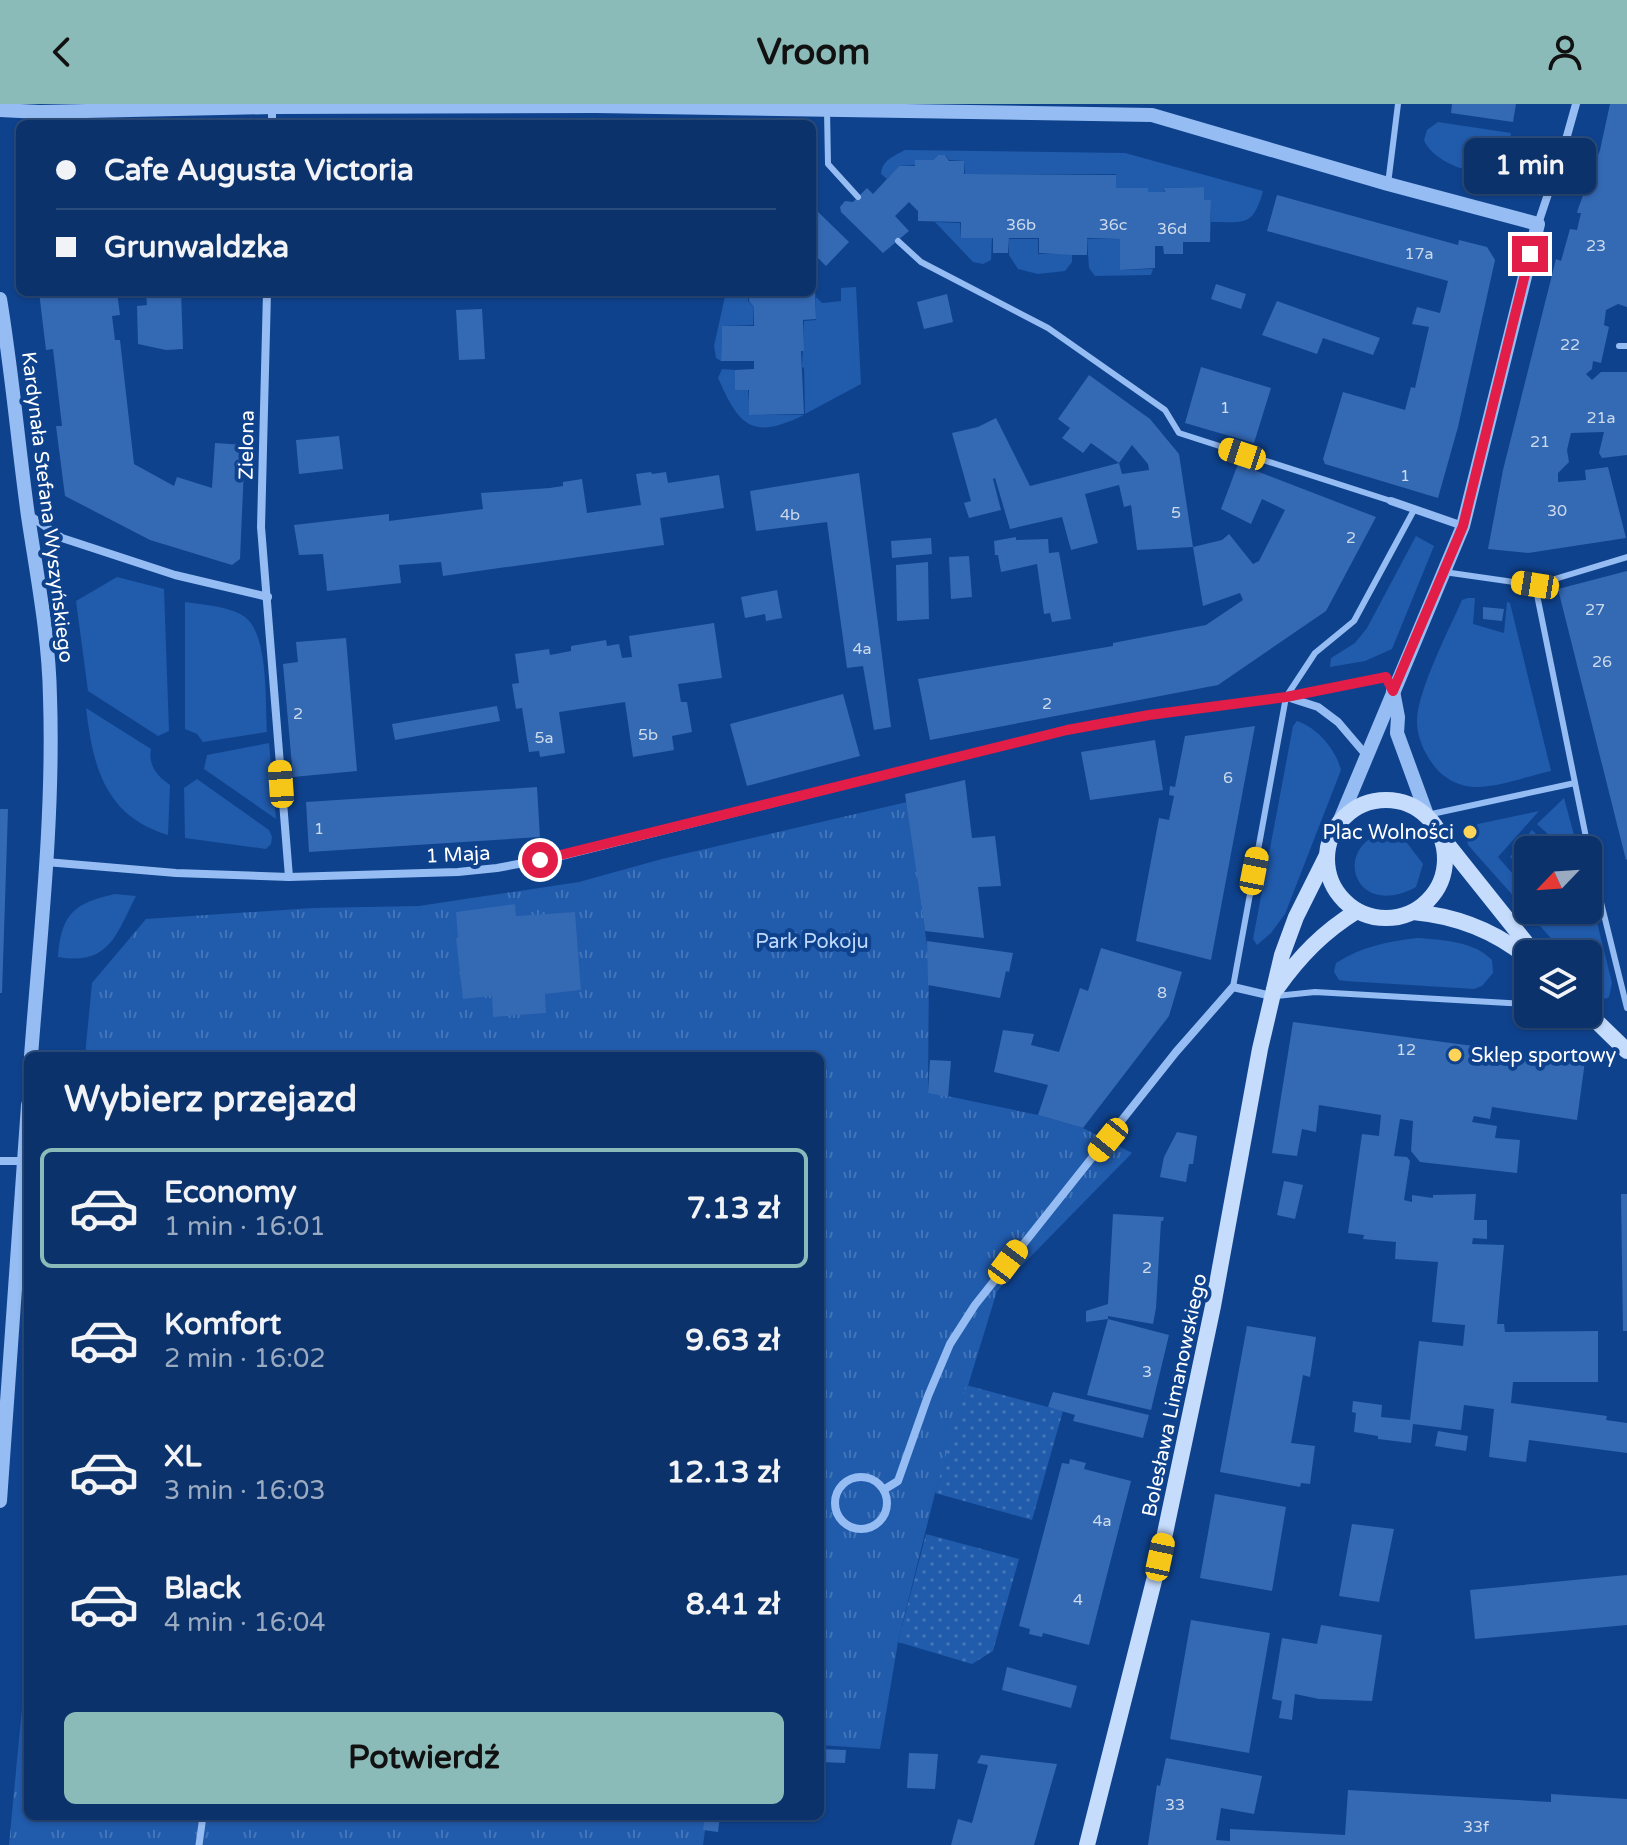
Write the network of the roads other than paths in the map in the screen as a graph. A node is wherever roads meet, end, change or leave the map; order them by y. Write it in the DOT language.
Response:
graph roads {
  1 [pos="1398,104"];
  2 [pos="1576,104"];
  3 [pos="596,105"];
  4 [pos="272,106"];
  5 [pos="0,110"];
  6 [pos="827,110"];
  7 [pos="1153,110"];
  8 [pos="1388,184"];
  9 [pos="858,197"];
  10 [pos="1538,224"];
  11 [pos="898,241"];
  12 [pos="267,296"];
  13 [pos="0,299"];
  14 [pos="1391,501"];
  15 [pos="1414,510"];
  16 [pos="28,514"];
  17 [pos="1463,526"];
  18 [pos="1627,557"];
  19 [pos="1444,572"];
  20 [pos="1535,585"];
  21 [pos="268,597"];
  22 [pos="1393,691"];
  23 [pos="1286,697"];
  24 [pos="1367,756"];
  25 [pos="1575,783"];
  26 [pos="1427,815"];
  27 [pos="1340,820"];
  28 [pos="1442,838"];
  29 [pos="1326,857"];
  30 [pos="46,862"];
  31 [pos="289,877"];
  32 [pos="1357,911"];
  33 [pos="1413,912"];
  34 [pos="1524,940"];
  35 [pos="1514,948"];
  36 [pos="1233,987"];
  37 [pos="1272,996"];
  38 [pos="1514,1003"];
  39 [pos="1627,1008"];
  40 [pos="1602,1027"];
  41 [pos="1627,1051"];
  42 [pos="31,1052"];
  43 [pos="0,1161"];
  44 [pos="24,1161"];
  45 [pos="6,1358"];
  46 [pos="885,1489"];
  47 [pos="0,1501"];
  48 [pos="202,1820"];
  49 [pos="199,1845"];
  50 [pos="1088,1845"];
  1 -- 8 [label="lane"];
  2 -- 10 [label="street"];
  3 -- 4 [label="street"];
  3 -- 6 [label="street"];
  4 -- 5 [label="street"];
  6 -- 7 [label="street"];
  6 -- 9 [label="lane"];
  7 -- 8 [label="street"];
  8 -- 10 [label="street"];
  10 -- 17 [label="street"];
  11 -- 14 [label="lane"];
  12 -- 21 [label="street, Zielona"];
  13 -- 16 [label="street, Kardynała Stefana Wyszyńskiego"];
  14 -- 15 [label="street"];
  15 -- 17 [label="street"];
  15 -- 23 [label="lane"];
  16 -- 21 [label="street"];
  16 -- 30 [label="street, Kardynała Stefana Wyszyńskiego"];
  17 -- 19 [label="street"];
  18 -- 20 [label="lane"];
  19 -- 20 [label="lane"];
  19 -- 22 [label="street"];
  20 -- 25 [label="lane"];
  21 -- 31 [label="street, Zielona"];
  22 -- 23 [label="street, 1 Maja"];
  22 -- 24 [label="street"];
  22 -- 26 [label="street"];
  23 -- 24 [label="street, 1 Maja"];
  23 -- 31 [label="street, 1 Maja"];
  23 -- 36 [label="lane"];
  24 -- 27 [label="street"];
  25 -- 26 [label="lane"];
  25 -- 39 [label="lane"];
  26 -- 27 [label="main road"];
  26 -- 28 [label="main road"];
  27 -- 29 [label="main road"];
  28 -- 33 [label="main road"];
  28 -- 34 [label="main road"];
  29 -- 32 [label="main road"];
  29 -- 37 [label="main road"];
  30 -- 31 [label="street, 1 Maja"];
  30 -- 42 [label="street, Kardynała Stefana Wyszyńskiego"];
  32 -- 33 [label="main road"];
  32 -- 37 [label="main road"];
  33 -- 35 [label="main road"];
  36 -- 37 [label="street"];
  36 -- 46 [label="street"];
  37 -- 38 [label="lane"];
  37 -- 50 [label="main road, Bolesława Limanowskiego"];
  40 -- 41 [label="main road"];
  43 -- 44 [label="street"];
  44 -- 45 [label="street"];
  45 -- 47 [label="street"];
  46 -- 46 [label="street"];
  48 -- 49 [label="street"];
}
